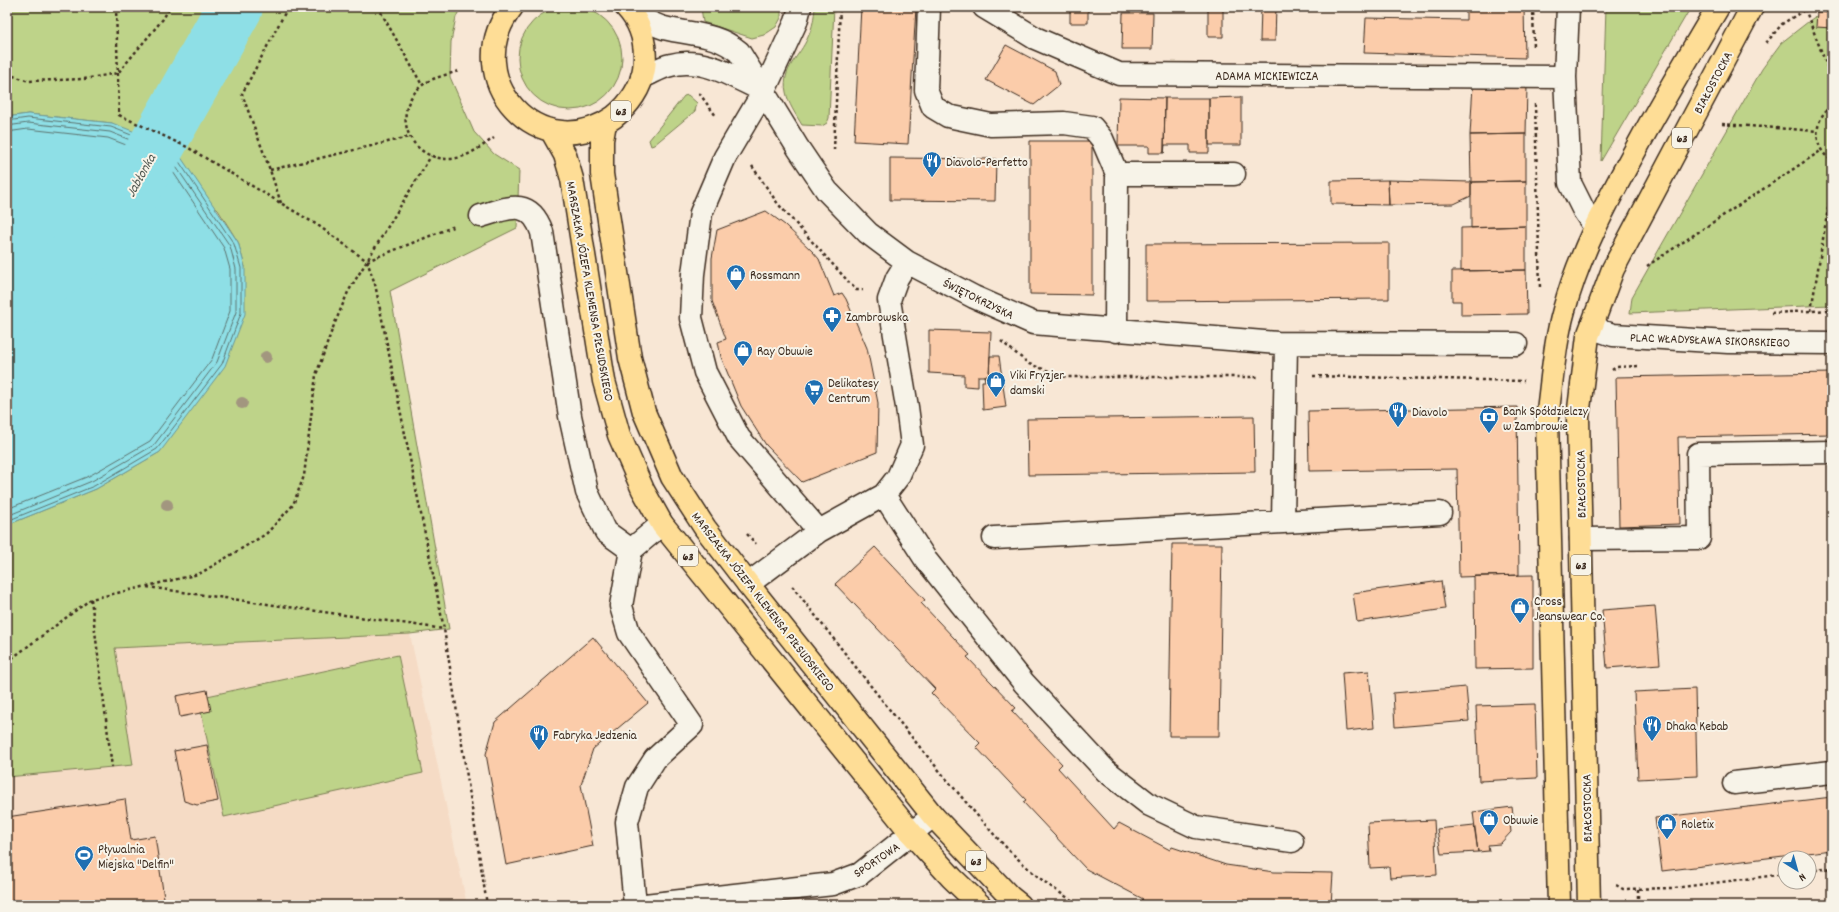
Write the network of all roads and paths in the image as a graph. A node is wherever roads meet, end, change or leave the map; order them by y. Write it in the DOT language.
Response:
graph roads {
  1 [pos="116,7"];
  2 [pos="170,7"];
  3 [pos="288,7"];
  4 [pos="378,7"];
  5 [pos="512,7"];
  6 [pos="800,7"];
  7 [pos="929,7"];
  8 [pos="984,7"];
  9 [pos="1532,7"];
  10 [pos="1568,7"];
  11 [pos="1718,7"];
  12 [pos="1752,7"];
  13 [pos="1809,7"];
  14 [pos="1805,9"];
  15 [pos="630,11"];
  16 [pos="1765,44"];
  17 [pos="458,71"];
  18 [pos="118,73"];
  19 [pos="7,74"];
  20 [pos="642,77"];
  21 [pos="1534,77"];
  22 [pos="1566,77"];
  23 [pos="1832,78"];
  24 [pos="422,85"];
  25 [pos="764,91"];
  26 [pos="1832,106"];
  27 [pos="1724,117"];
  28 [pos="605,123"];
  29 [pos="551,130"];
  30 [pos="1817,131"];
  31 [pos="409,137"];
  32 [pos="494,138"];
  33 [pos="1822,150"];
  34 [pos="431,156"];
  35 [pos="1832,160"];
  36 [pos="270,170"];
  37 [pos="1117,174"];
  38 [pos="1234,174"];
  39 [pos="1832,185"];
  40 [pos="281,204"];
  41 [pos="482,216"];
  42 [pos="1596,227"];
  43 [pos="367,262"];
  44 [pos="907,262"];
  45 [pos="1641,270"];
  46 [pos="1540,293"];
  47 [pos="1832,310"];
  48 [pos="1811,311"];
  49 [pos="1765,313"];
  50 [pos="1593,323"];
  51 [pos="1116,331"];
  52 [pos="1832,343"];
  53 [pos="1282,344"];
  54 [pos="1516,344"];
  55 [pos="1832,452"];
  56 [pos="884,495"];
  57 [pos="1440,513"];
  58 [pos="1284,522"];
  59 [pos="662,524"];
  60 [pos="818,531"];
  61 [pos="994,538"];
  62 [pos="1581,539"];
  63 [pos="631,550"];
  64 [pos="748,584"];
  65 [pos="144,587"];
  66 [pos="91,599"];
  67 [pos="444,629"];
  68 [pos="7,662"];
  69 [pos="112,767"];
  70 [pos="1832,772"];
  71 [pos="1734,784"];
  72 [pos="933,816"];
  73 [pos="912,834"];
  74 [pos="1292,841"];
  75 [pos="1832,868"];
  76 [pos="1817,870"];
  77 [pos="1777,875"];
  78 [pos="1674,888"];
  79 [pos="1638,889"];
  80 [pos="735,900"];
  81 [pos="487,905"];
  82 [pos="635,905"];
  83 [pos="645,905"];
  84 [pos="980,905"];
  85 [pos="1020,905"];
  86 [pos="1560,905"];
  87 [pos="1589,905"];
  88 [pos="1638,905"];
  1 -- 18 [label="path"];
  2 -- 18 [label="path"];
  3 -- 36 [label="path"];
  4 -- 24 [label="path"];
  5 -- 29 [label="main road, 63"];
  6 -- 25 [label="street"];
  7 -- 37 [label="street"];
  8 -- 21 [label="street, ADAMA MICKIEWICZA"];
  9 -- 21 [label="path"];
  10 -- 22 [label="street"];
  11 -- 42 [label="main road, 63"];
  12 -- 50 [label="main road, BIAŁOSTOCKA / 63"];
  13 -- 14 [label="path"];
  14 -- 16 [label="path"];
  14 -- 23 [label="path"];
  15 -- 20 [label="main road, 63"];
  15 -- 25 [label="street, ŚWIĘTOKRZYSKA"];
  17 -- 24 [label="path"];
  18 -- 19 [label="path"];
  18 -- 40 [label="path"];
  20 -- 25 [label="street"];
  20 -- 28 [label="main road, 63"];
  21 -- 22 [label="street, ADAMA MICKIEWICZA"];
  21 -- 46 [label="path"];
  22 -- 42 [label="street"];
  24 -- 31 [label="path"];
  25 -- 44 [label="street, ŚWIĘTOKRZYSKA"];
  25 -- 60 [label="street"];
  26 -- 30 [label="path"];
  27 -- 30 [label="path"];
  28 -- 29 [label="main road, 63"];
  28 -- 64 [label="main road, MARSZAŁKA JÓZEFA KLEMENSA PIŁSUDSKIEGO / 63"];
  29 -- 59 [label="main road, MARSZAŁKA JÓZEFA KLEMENSA PIŁSUDSKIEGO / 63"];
  30 -- 33 [label="path"];
  31 -- 34 [label="path"];
  31 -- 36 [label="path"];
  32 -- 34 [label="path"];
  33 -- 35 [label="path"];
  33 -- 45 [label="path"];
  34 -- 43 [label="path"];
  36 -- 40 [label="path"];
  37 -- 38 [label="street"];
  37 -- 51 [label="street"];
  39 -- 48 [label="path"];
  40 -- 43 [label="path"];
  41 -- 43 [label="path"];
  41 -- 63 [label="street"];
  42 -- 86 [label="main road, 63"];
  43 -- 65 [label="path"];
  43 -- 67 [label="path"];
  44 -- 51 [label="street, ŚWIĘTOKRZYSKA"];
  44 -- 56 [label="street"];
  47 -- 48 [label="path"];
  48 -- 49 [label="path"];
  50 -- 52 [label="street, PLAC WŁADYSŁAWA SIKORSKIEGO"];
  50 -- 62 [label="main road, BIAŁOSTOCKA / 63"];
  51 -- 53 [label="street, ŚWIĘTOKRZYSKA"];
  53 -- 54 [label="street, ŚWIĘTOKRZYSKA"];
  53 -- 58 [label="street"];
  55 -- 62 [label="street"];
  56 -- 60 [label="street"];
  56 -- 74 [label="street"];
  57 -- 58 [label="street"];
  58 -- 61 [label="street"];
  59 -- 63 [label="street"];
  59 -- 73 [label="main road, MARSZAŁKA JÓZEFA KLEMENSA PIŁSUDSKIEGO / 63"];
  60 -- 64 [label="street"];
  62 -- 87 [label="main road, BIAŁOSTOCKA / 63"];
  63 -- 82 [label="street"];
  64 -- 72 [label="main road, MARSZAŁKA JÓZEFA KLEMENSA PIŁSUDSKIEGO / 63"];
  65 -- 66 [label="path"];
  65 -- 67 [label="path"];
  66 -- 68 [label="path"];
  66 -- 69 [label="path"];
  67 -- 81 [label="path"];
  70 -- 71 [label="street"];
  72 -- 73 [label="street, SPORTOWA"];
  72 -- 85 [label="main road, MARSZAŁKA JÓZEFA KLEMENSA PIŁSUDSKIEGO / 63"];
  73 -- 80 [label="street, SPORTOWA"];
  73 -- 84 [label="main road, MARSZAŁKA JÓZEFA KLEMENSA PIŁSUDSKIEGO / 63"];
  75 -- 76 [label="path"];
  77 -- 78 [label="path"];
  79 -- 88 [label="path"];
  80 -- 83 [label="street, SPORTOWA"];
}
